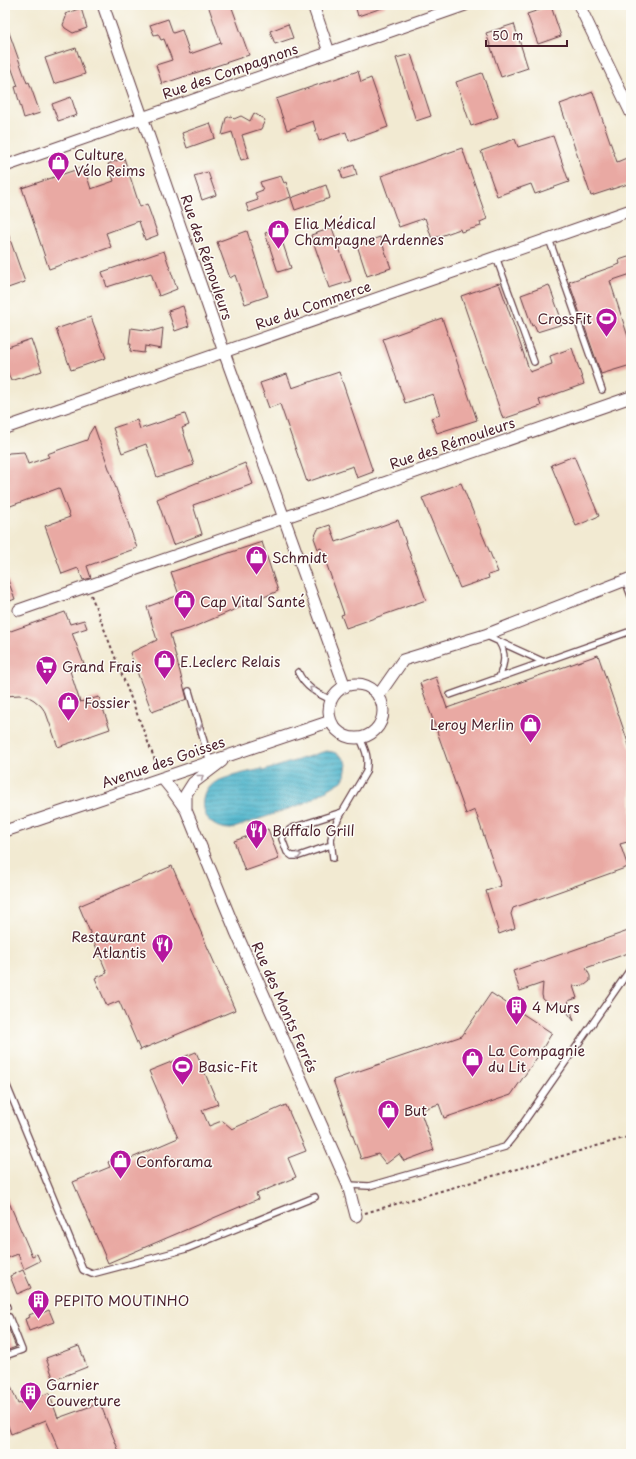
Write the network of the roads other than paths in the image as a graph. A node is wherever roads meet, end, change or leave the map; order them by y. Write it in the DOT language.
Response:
graph roads {
  1 [pos="103,5"];
  2 [pos="313,5"];
  3 [pos="465,5"];
  4 [pos="579,5"];
  5 [pos="329,52"];
  6 [pos="631,113"];
  7 [pos="142,118"];
  8 [pos="5,166"];
  9 [pos="631,210"];
  10 [pos="549,239"];
  11 [pos="496,257"];
  12 [pos="224,352"];
  13 [pos="534,362"];
  14 [pos="602,390"];
  15 [pos="631,397"];
  16 [pos="5,428"];
  17 [pos="284,518"];
  18 [pos="628,579"];
  19 [pos="631,596"];
  20 [pos="20,610"];
  21 [pos="631,631"];
  22 [pos="485,635"];
  23 [pos="499,641"];
  24 [pos="544,662"];
  25 [pos="298,672"];
  26 [pos="499,678"];
  27 [pos="345,686"];
  28 [pos="189,692"];
  29 [pos="450,695"];
  30 [pos="378,696"];
  31 [pos="332,700"];
  32 [pos="331,721"];
  33 [pos="360,738"];
  34 [pos="232,754"];
  35 [pos="210,762"];
  36 [pos="162,778"];
  37 [pos="186,810"];
  38 [pos="342,812"];
  39 [pos="5,831"];
  40 [pos="331,844"];
  41 [pos="333,858"];
  42 [pos="631,968"];
  43 [pos="5,1081"];
  44 [pos="348,1185"];
  45 [pos="315,1197"];
  46 [pos="356,1216"];
  47 [pos="5,1303"];
  48 [pos="5,1308"];
  49 [pos="9,1317"];
  50 [pos="5,1356"];
  1 -- 7 [label="street, Rue des Rémouleurs"];
  2 -- 5 [label="street"];
  3 -- 5 [label="street, Rue des Compagnons"];
  4 -- 6 [label="street"];
  5 -- 7 [label="street, Rue des Compagnons"];
  7 -- 8 [label="street, Rue des Compagnons"];
  7 -- 12 [label="street, Rue des Rémouleurs"];
  9 -- 10 [label="street, Rue du Commerce"];
  10 -- 11 [label="street, Rue du Commerce"];
  10 -- 14 [label="lane"];
  11 -- 12 [label="street, Rue du Commerce"];
  11 -- 13 [label="lane"];
  12 -- 16 [label="street, Rue du Commerce"];
  12 -- 17 [label="street, Rue des Rémouleurs"];
  15 -- 17 [label="street, Rue des Rémouleurs"];
  17 -- 20 [label="street"];
  17 -- 27 [label="street, Rue des Rémouleurs"];
  18 -- 19 [label="lane"];
  18 -- 22 [label="street"];
  21 -- 24 [label="lane"];
  22 -- 23 [label="lane"];
  22 -- 30 [label="street"];
  23 -- 24 [label="lane"];
  23 -- 26 [label="lane"];
  24 -- 26 [label="lane"];
  31 -- 25 [label="lane, one-way"];
  26 -- 29 [label="lane"];
  27 -- 30 [label="street"];
  27 -- 31 [label="street"];
  28 -- 35 [label="lane, one-way"];
  30 -- 33 [label="street"];
  31 -- 32 [label="street"];
  32 -- 33 [label="street"];
  32 -- 34 [label="street, Avenue des Goisses"];
  33 -- 38 [label="lane"];
  34 -- 35 [label="street, Avenue des Goisses"];
  37 -- 34 [label="street, Rue des Monts Ferrés, one-way"];
  35 -- 36 [label="street, Avenue des Goisses"];
  36 -- 37 [label="street, Rue des Monts Ferrés"];
  36 -- 39 [label="street, Avenue des Goisses"];
  37 -- 44 [label="street, Rue des Monts Ferrés"];
  38 -- 40 [label="lane"];
  38 -- 40 [label="lane, one-way"];
  40 -- 41 [label="lane"];
  42 -- 44 [label="lane"];
  43 -- 45 [label="lane"];
  44 -- 46 [label="street, Rue des Monts Ferrés"];
  47 -- 48 [label="lane"];
  49 -- 50 [label="lane"];
}
